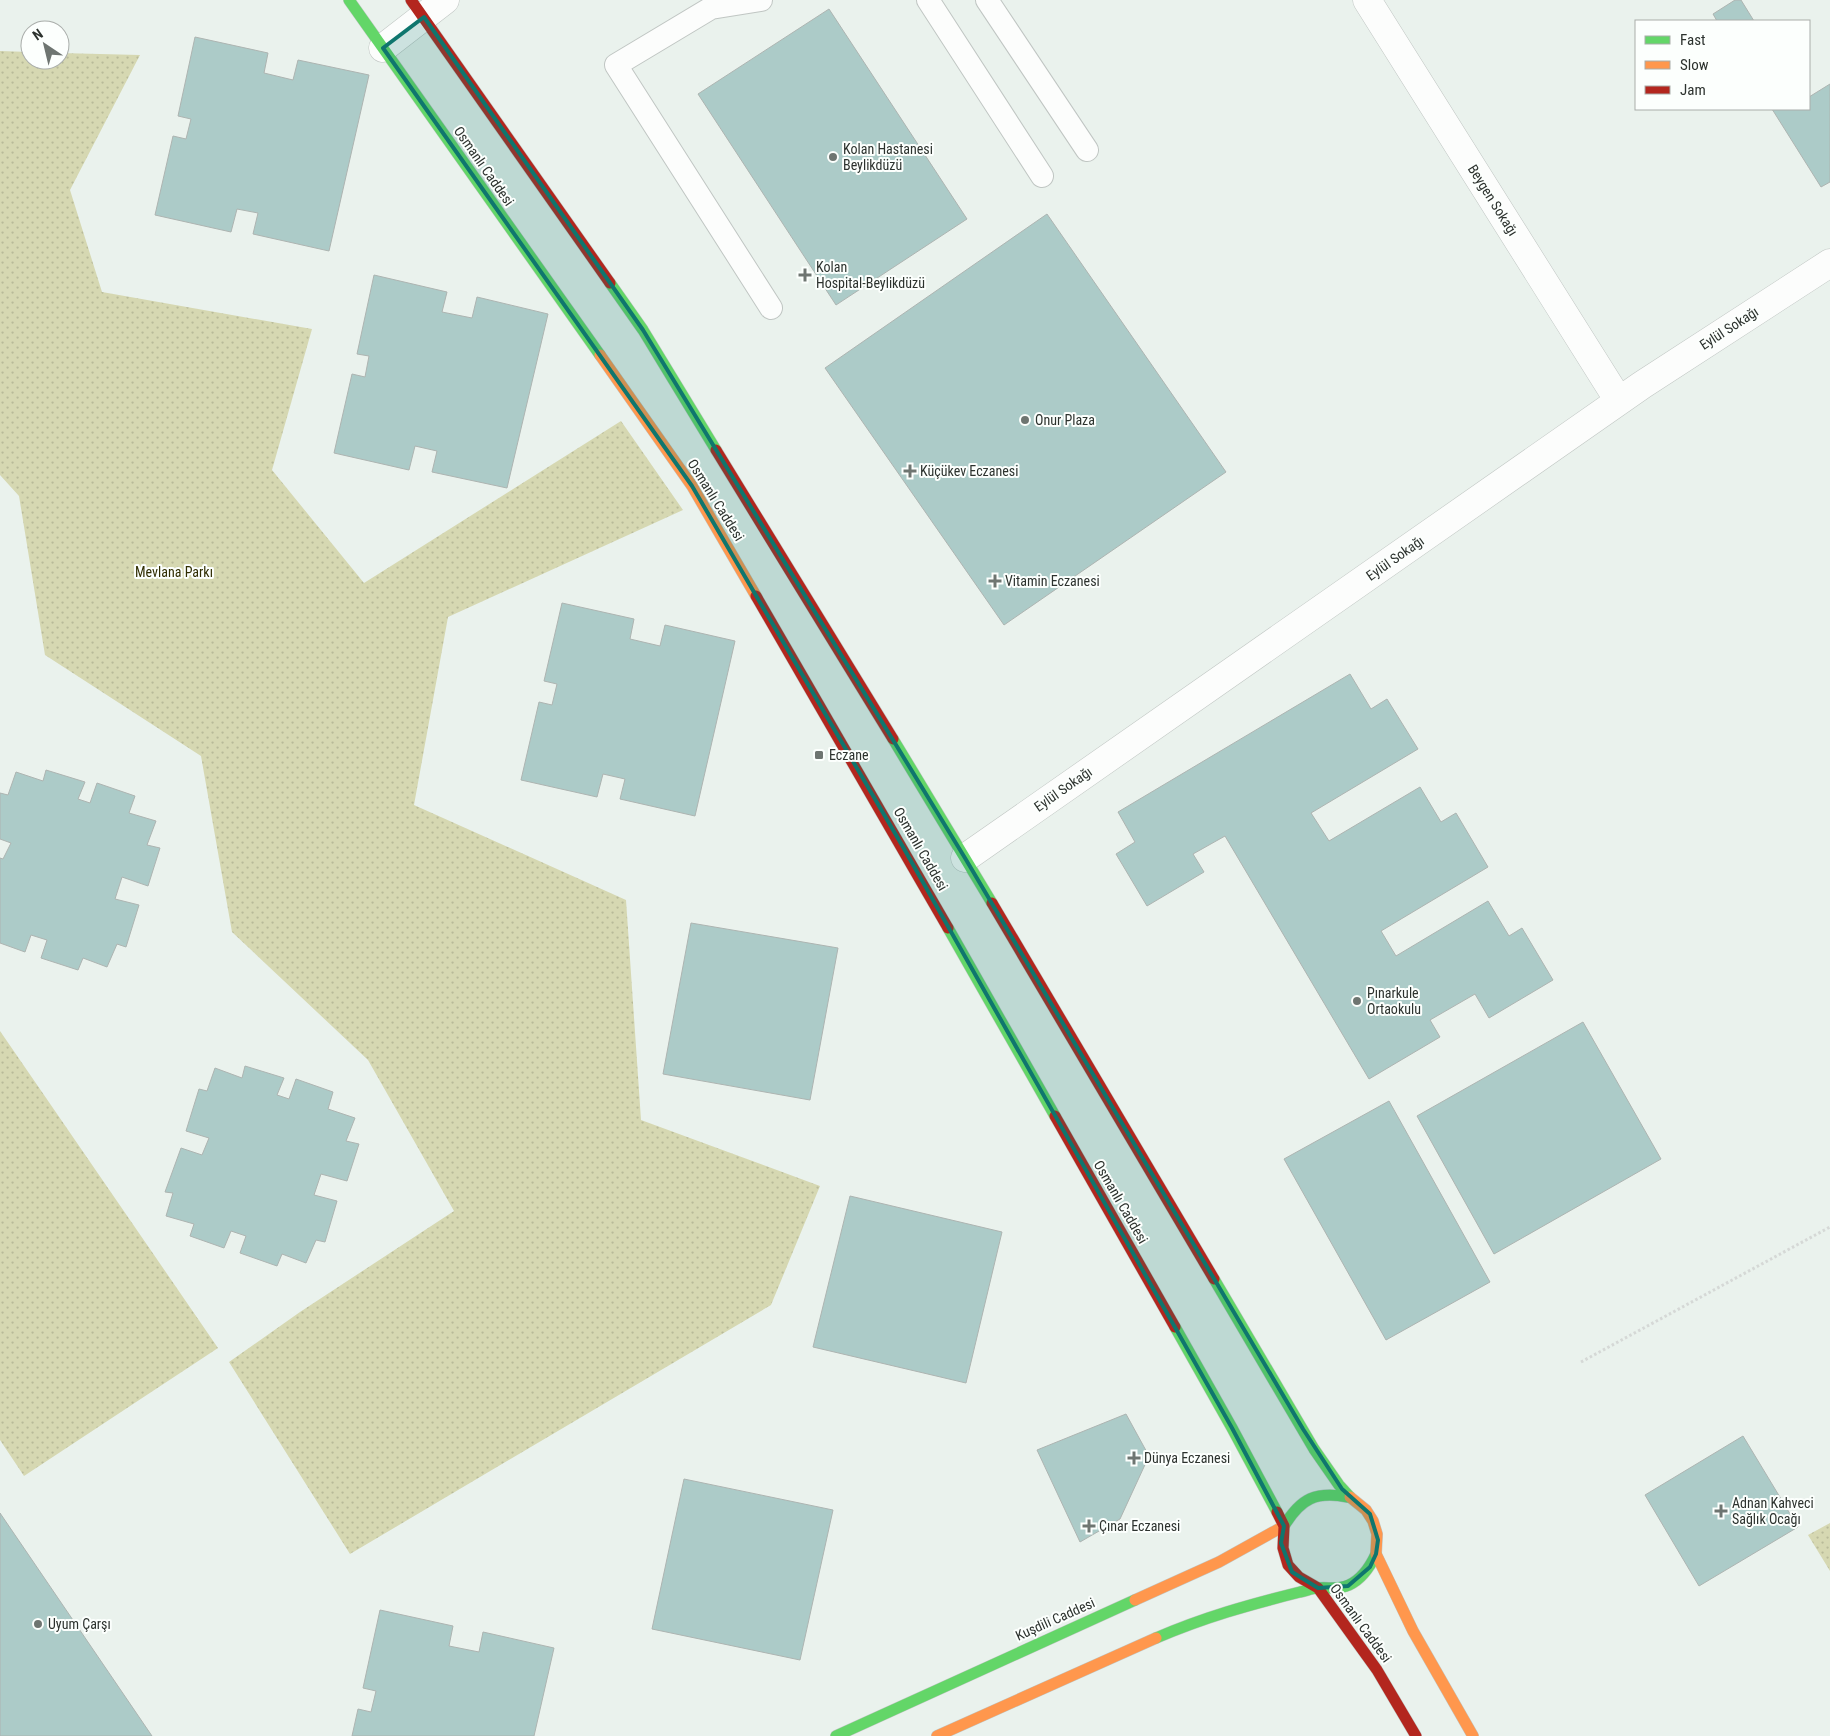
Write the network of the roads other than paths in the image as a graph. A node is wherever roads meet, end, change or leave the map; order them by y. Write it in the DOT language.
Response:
graph roads {
  1 [pos="349,0"];
  2 [pos="445,0"];
  3 [pos="761,0"];
  4 [pos="928,0"];
  5 [pos="986,0"];
  6 [pos="1367,0"];
  7 [pos="418,8"];
  8 [pos="383,48"];
  9 [pos="1087,150"];
  10 [pos="1042,176"];
  11 [pos="1830,263"];
  12 [pos="770,308"];
  13 [pos="1619,401"];
  14 [pos="965,858"];
  15 [pos="1348,1496"];
  16 [pos="1284,1526"];
  17 [pos="1376,1554"];
  18 [pos="1318,1588"];
  19 [pos="836,1736"];
  20 [pos="937,1736"];
  21 [pos="1416,1736"];
  22 [pos="1473,1736"];
  1 -- 8 [label="main road, Osmanlı Caddesi"];
  2 -- 7 [label="street"];
  3 -- 12 [label="lane"];
  4 -- 10 [label="lane"];
  5 -- 9 [label="lane"];
  6 -- 13 [label="street, Beygen Sokağı"];
  7 -- 8 [label="street"];
  7 -- 14 [label="main road, Osmanlı Caddesi"];
  8 -- 16 [label="main road, Osmanlı Caddesi"];
  11 -- 13 [label="street, Eylül Sokağı"];
  13 -- 14 [label="street, Eylül Sokağı"];
  14 -- 15 [label="main road, Osmanlı Caddesi"];
  15 -- 16 [label="main road"];
  15 -- 17 [label="main road, Osmanlı Caddesi"];
  16 -- 18 [label="main road, Osmanlı Caddesi"];
  16 -- 19 [label="main road, Kuşdili Caddesi"];
  17 -- 18 [label="main road"];
  17 -- 22 [label="main road, Osmanlı Caddesi"];
  18 -- 20 [label="main road"];
  18 -- 21 [label="main road, Osmanlı Caddesi"];
}
